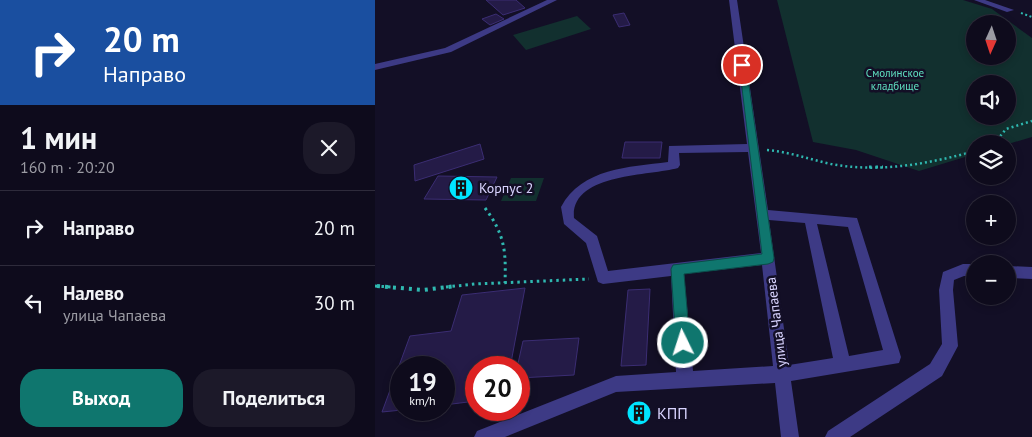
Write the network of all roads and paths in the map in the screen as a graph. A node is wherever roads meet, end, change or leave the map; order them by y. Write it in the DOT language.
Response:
graph roads {
  1 [pos="553,0"];
  2 [pos="733,0"];
  3 [pos="978,0"];
  4 [pos="1002,0"];
  5 [pos="375,66"];
  6 [pos="1032,121"];
  7 [pos="1001,135"];
  8 [pos="752,148"];
  9 [pos="966,153"];
  10 [pos="485,208"];
  11 [pos="761,214"];
  12 [pos="810,218"];
  13 [pos="768,258"];
  14 [pos="677,269"];
  15 [pos="966,270"];
  16 [pos="1016,272"];
  17 [pos="1032,273"];
  18 [pos="603,278"];
  19 [pos="505,283"];
  20 [pos="375,286"];
  21 [pos="843,365"];
  22 [pos="782,374"];
  23 [pos="685,380"];
  24 [pos="483,437"];
  25 [pos="790,437"];
  26 [pos="834,437"];
  1 -- 5 [label="street"];
  2 -- 8 [label="street, улица Чапаева"];
  3 -- 4 [label="street"];
  6 -- 7 [label="path"];
  8 -- 9 [label="path"];
  8 -- 11 [label="street, улица Чапаева"];
  8 -- 18 [label="street"];
  10 -- 19 [label="path"];
  11 -- 12 [label="street"];
  11 -- 13 [label="street, улица Чапаева"];
  12 -- 21 [label="street"];
  12 -- 21 [label="street"];
  13 -- 14 [label="street"];
  13 -- 22 [label="street, улица Чапаева"];
  14 -- 18 [label="street"];
  14 -- 23 [label="street"];
  15 -- 26 [label="street"];
  16 -- 17 [label="street"];
  18 -- 19 [label="path"];
  19 -- 20 [label="path"];
  21 -- 22 [label="street"];
  22 -- 23 [label="street"];
  22 -- 25 [label="street, улица Чапаева"];
  23 -- 24 [label="street"];
}
